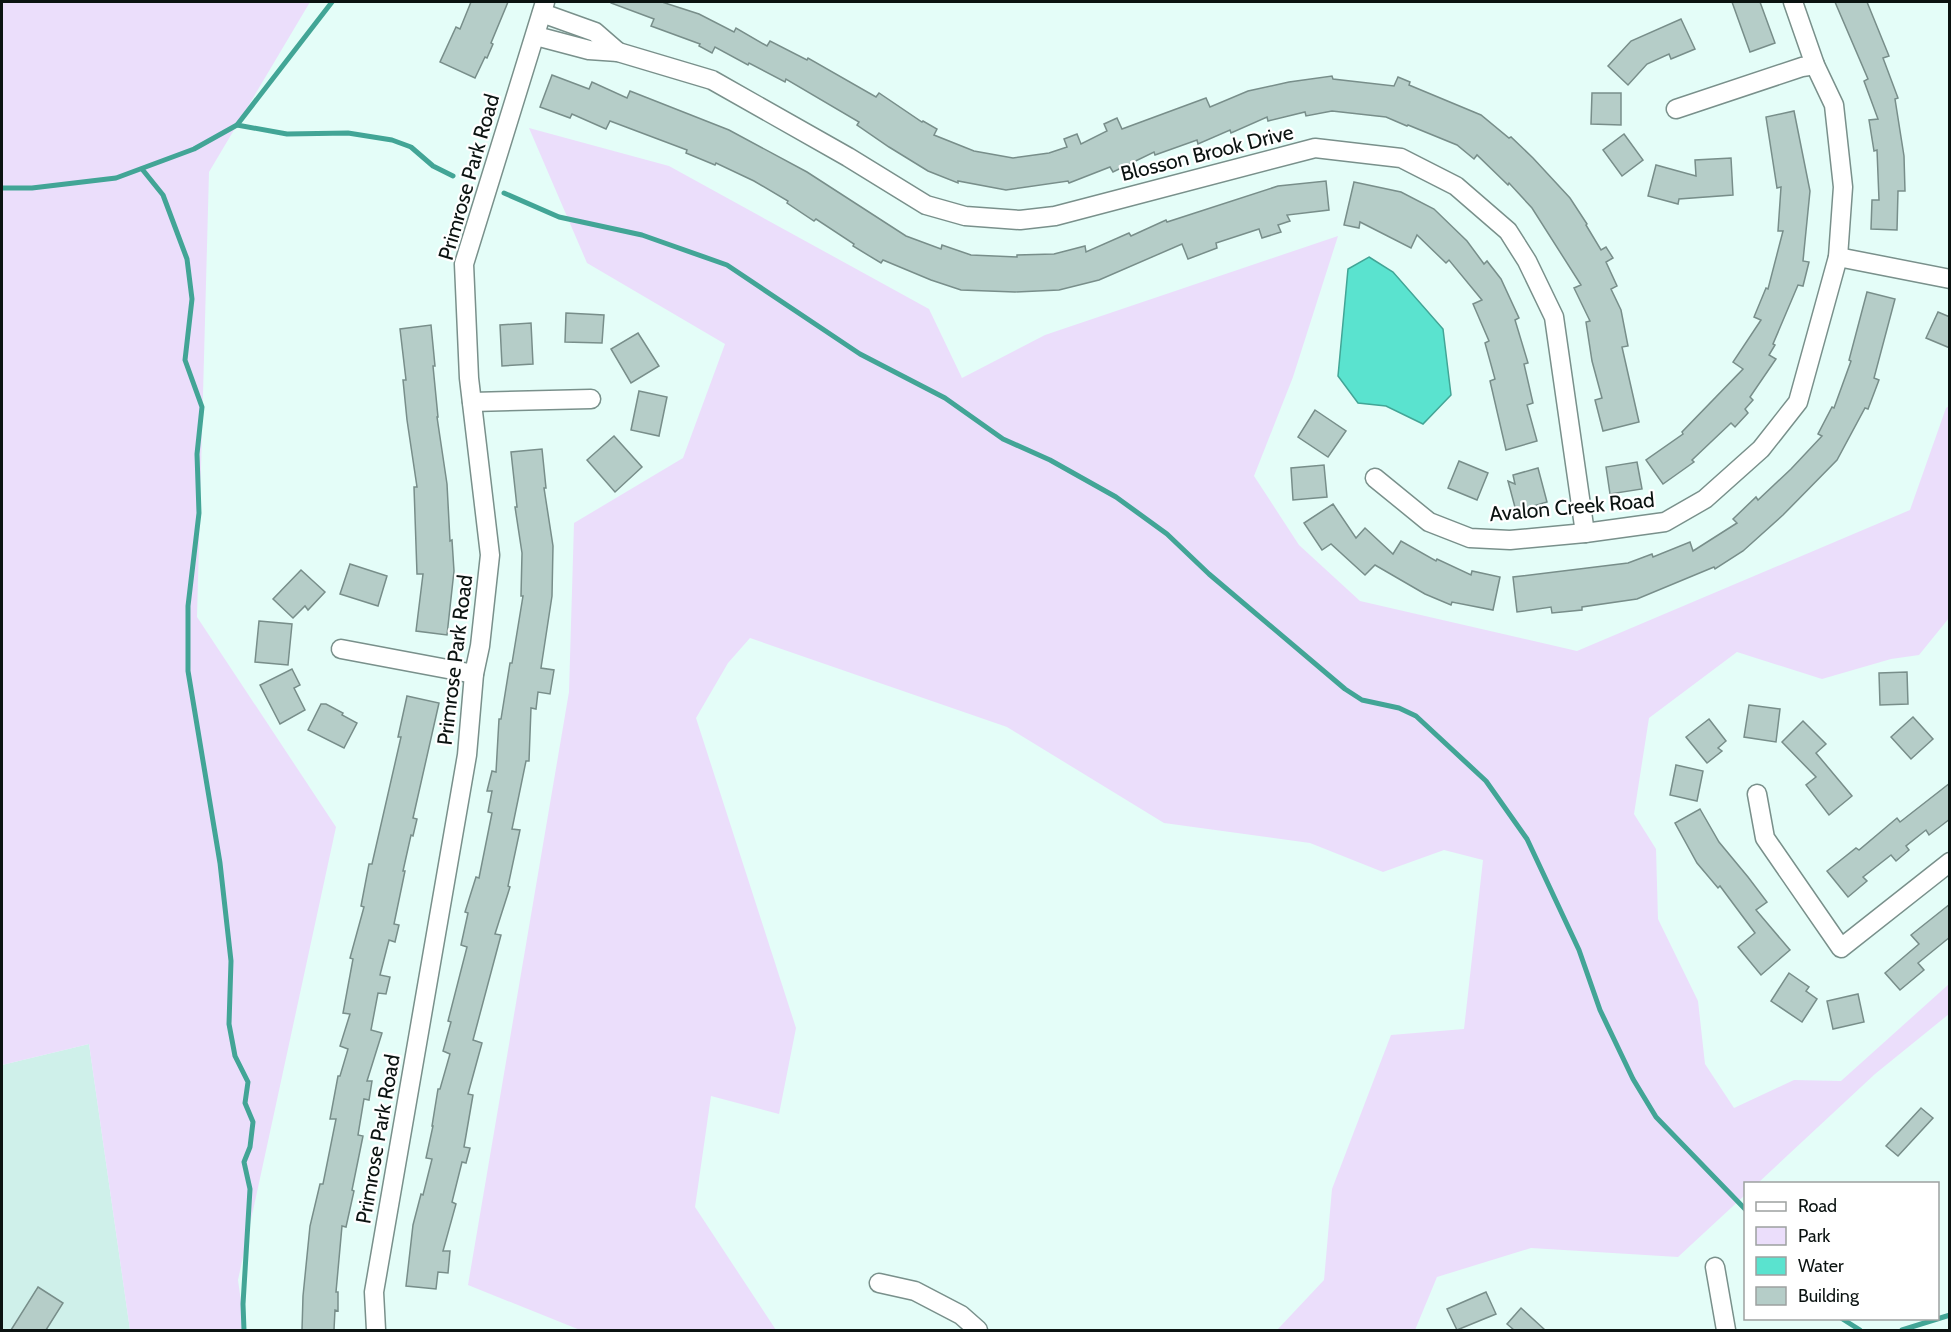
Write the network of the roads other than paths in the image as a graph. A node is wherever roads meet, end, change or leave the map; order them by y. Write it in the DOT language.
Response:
graph roads {
  1 [pos="1793,2"];
  2 [pos="543,8"];
  3 [pos="536,36"];
  4 [pos="618,52"];
  5 [pos="1815,65"];
  6 [pos="1676,110"];
  7 [pos="1838,257"];
  8 [pos="1950,279"];
  9 [pos="591,399"];
  10 [pos="472,402"];
  11 [pos="1375,478"];
  12 [pos="1585,533"];
  13 [pos="341,649"];
  14 [pos="474,674"];
  15 [pos="1757,794"];
  16 [pos="1950,862"];
  17 [pos="1714,1267"];
  18 [pos="879,1283"];
  19 [pos="376,1330"];
  20 [pos="978,1330"];
  21 [pos="1726,1330"];
  1 -- 5 [label="street, Avalon Creek Road"];
  2 -- 3 [label="street, Primrose Park Road"];
  2 -- 4 [label="street, Blosson Brook Drive"];
  3 -- 4 [label="street, Blosson Brook Drive"];
  3 -- 10 [label="street, Primrose Park Road"];
  4 -- 12 [label="street, Blosson Brook Drive"];
  5 -- 6 [label="street"];
  5 -- 7 [label="street, Avalon Creek Road"];
  7 -- 8 [label="street"];
  7 -- 12 [label="street, Avalon Creek Road"];
  9 -- 10 [label="street"];
  10 -- 14 [label="street, Primrose Park Road"];
  11 -- 12 [label="street, Avalon Creek Road"];
  13 -- 14 [label="street"];
  14 -- 19 [label="street, Primrose Park Road"];
  15 -- 16 [label="street"];
  17 -- 21 [label="street"];
  18 -- 20 [label="street"];
}
